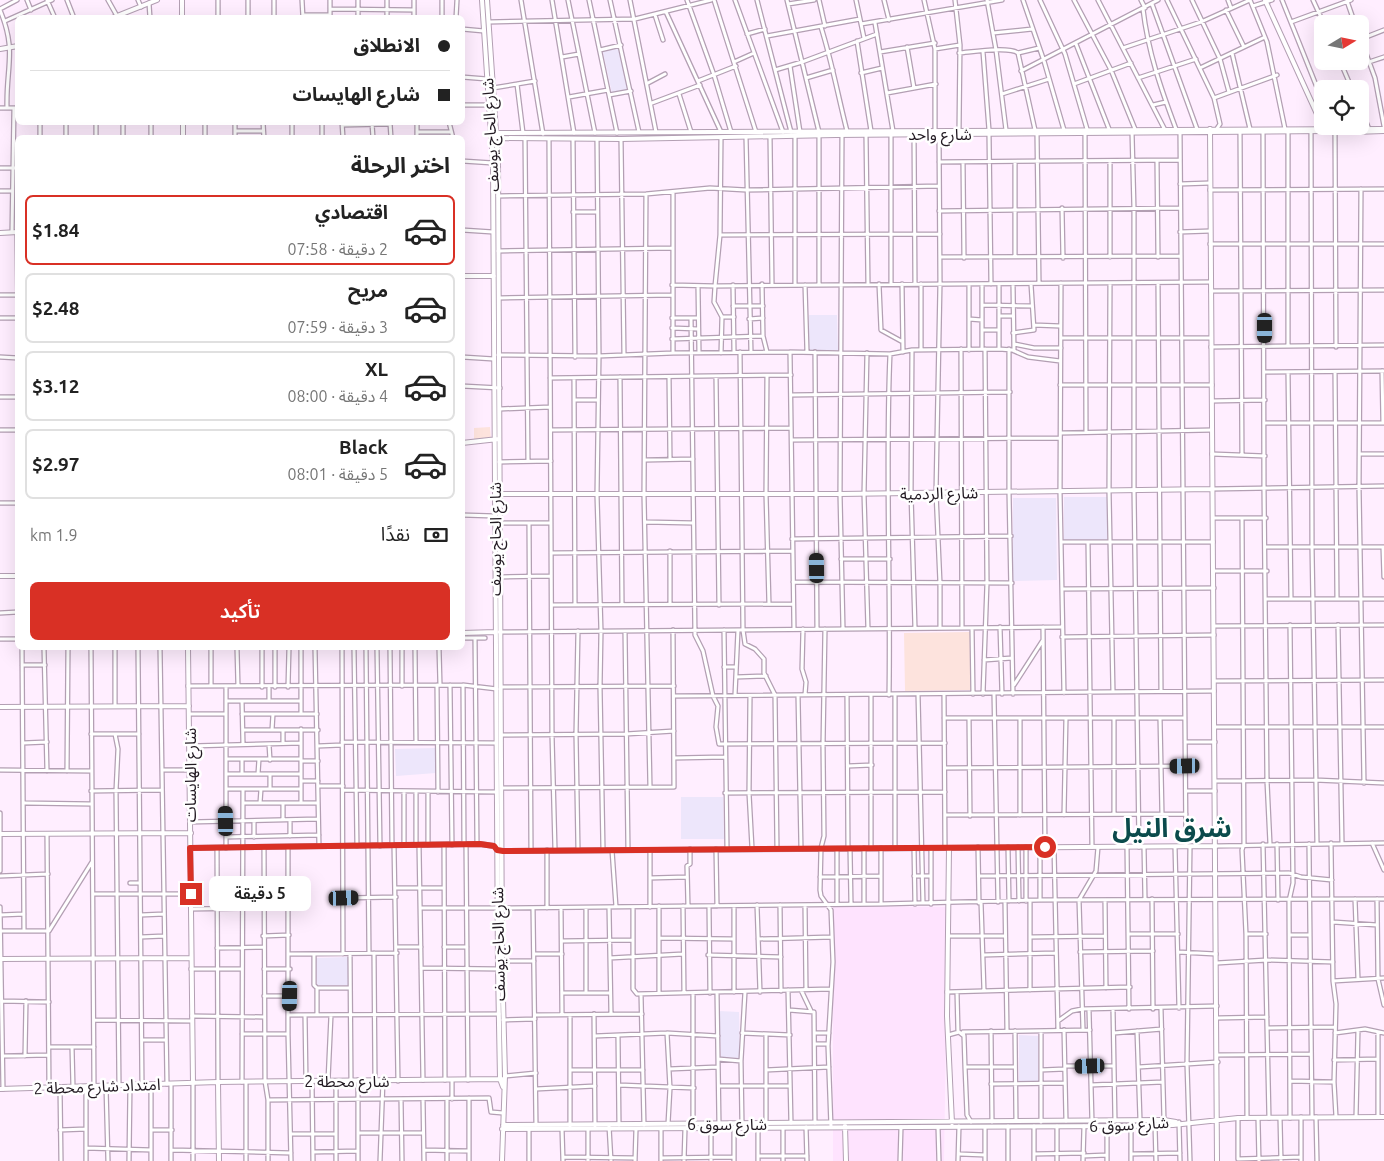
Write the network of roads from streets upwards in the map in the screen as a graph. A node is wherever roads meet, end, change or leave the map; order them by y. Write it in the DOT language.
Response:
graph roads {
  1 [pos="17,0"];
  2 [pos="27,0"];
  3 [pos="49,0"];
  4 [pos="67,0"];
  5 [pos="108,0"];
  6 [pos="138,0"];
  7 [pos="157,0"];
  8 [pos="182,0"];
  9 [pos="218,0"];
  10 [pos="248,0"];
  11 [pos="274,0"];
  12 [pos="302,0"];
  13 [pos="330,0"];
  14 [pos="358,0"];
  15 [pos="387,0"];
  16 [pos="414,0"];
  17 [pos="442,0"];
  18 [pos="457,0"];
  19 [pos="482,0"];
  20 [pos="487,0"];
  21 [pos="520,0"];
  22 [pos="552,0"];
  23 [pos="568,0"];
  24 [pos="588,0"];
  25 [pos="610,0"];
  26 [pos="631,0"];
  27 [pos="687,0"];
  28 [pos="710,0"];
  29 [pos="735,0"];
  30 [pos="757,0"];
  31 [pos="814,0"];
  32 [pos="819,0"];
  33 [pos="856,0"];
  34 [pos="884,0"];
  35 [pos="924,0"];
  36 [pos="955,0"];
  37 [pos="1002,0"];
  38 [pos="1023,0"];
  39 [pos="1040,0"];
  40 [pos="1080,0"];
  41 [pos="1098,0"];
  42 [pos="1141,0"];
  43 [pos="1158,0"];
  44 [pos="1167,0"];
  45 [pos="1192,0"];
  46 [pos="1228,0"];
  47 [pos="1250,0"];
  48 [pos="1272,0"];
  49 [pos="1282,0"];
  50 [pos="1314,0"];
  51 [pos="987,1"];
  52 [pos="1075,1"];
  53 [pos="1265,1"];
  54 [pos="1349,1"];
  55 [pos="788,2"];
  56 [pos="1341,2"];
  57 [pos="149,3"];
  58 [pos="1152,4"];
  59 [pos="690,6"];
  60 [pos="1253,6"];
  61 [pos="141,7"];
  62 [pos="1144,8"];
  63 [pos="1231,8"];
  64 [pos="0,9"];
  65 [pos="330,9"];
  66 [pos="358,9"];
  67 [pos="956,9"];
  68 [pos="31,10"];
  69 [pos="387,10"];
  70 [pos="414,10"];
  71 [pos="1226,10"];
  72 [pos="1319,11"];
  73 [pos="666,12"];
  74 [pos="927,13"];
  75 [pos="19,15"];
  76 [pos="54,15"];
  77 [pos="73,15"];
  78 [pos="113,15"];
  79 [pos="124,15"];
  80 [pos="150,15"];
  81 [pos="182,15"];
  82 [pos="218,15"];
  83 [pos="248,15"];
  84 [pos="274,15"];
  85 [pos="303,15"];
  86 [pos="330,15"];
  87 [pos="358,15"];
  88 [pos="387,15"];
  89 [pos="414,15"];
  90 [pos="442,15"];
  91 [pos="456,15"];
  92 [pos="655,15"];
  93 [pos="1321,15"];
  94 [pos="1353,15"];
  95 [pos="15,17"];
  96 [pos="635,19"];
  97 [pos="860,19"];
  98 [pos="889,20"];
  99 [pos="5,21"];
  100 [pos="525,21"];
  101 [pos="615,21"];
  102 [pos="488,22"];
  103 [pos="556,22"];
  104 [pos="572,22"];
  105 [pos="593,22"];
  106 [pos="1201,22"];
  107 [pos="1291,22"];
  108 [pos="875,23"];
  109 [pos="861,24"];
  110 [pos="1111,25"];
  111 [pos="826,26"];
  112 [pos="821,27"];
  113 [pos="465,29"];
  114 [pos="765,29"];
  115 [pos="1032,29"];
  116 [pos="1181,29"];
  117 [pos="484,30"];
  118 [pos="1384,30"];
  119 [pos="794,31"];
  120 [pos="993,32"];
  121 [pos="747,34"];
  122 [pos="877,34"];
  123 [pos="1094,35"];
  124 [pos="1161,35"];
  125 [pos="1369,35"];
  126 [pos="766,36"];
  127 [pos="1265,37"];
  128 [pos="864,38"];
  129 [pos="663,40"];
  130 [pos="1146,40"];
  131 [pos="857,41"];
  132 [pos="934,43"];
  133 [pos="1076,44"];
  134 [pos="620,45"];
  135 [pos="960,45"];
  136 [pos="15,46"];
  137 [pos="11,47"];
  138 [pos="907,47"];
  139 [pos="1244,47"];
  140 [pos="1039,48"];
  141 [pos="1123,48"];
  142 [pos="0,49"];
  143 [pos="935,49"];
  144 [pos="600,50"];
  145 [pos="996,50"];
  146 [pos="1064,50"];
  147 [pos="828,51"];
  148 [pos="880,52"];
  149 [pos="959,52"];
  150 [pos="982,52"];
  151 [pos="754,53"];
  152 [pos="1018,53"];
  153 [pos="1232,53"];
  154 [pos="579,54"];
  155 [pos="562,57"];
  156 [pos="1384,57"];
  157 [pos="1196,59"];
  158 [pos="1220,59"];
  159 [pos="1044,61"];
  160 [pos="802,62"];
  161 [pos="1370,62"];
  162 [pos="1131,63"];
  163 [pos="735,64"];
  164 [pos="790,66"];
  165 [pos="1173,66"];
  166 [pos="882,68"];
  167 [pos="1200,68"];
  168 [pos="775,70"];
  169 [pos="834,70"];
  170 [pos="1111,70"];
  171 [pos="1021,71"];
  172 [pos="1155,72"];
  173 [pos="861,73"];
  174 [pos="665,74"];
  175 [pos="714,75"];
  176 [pos="1275,76"];
  177 [pos="465,77"];
  178 [pos="806,78"];
  179 [pos="1089,78"];
  180 [pos="1138,78"];
  181 [pos="487,79"];
  182 [pos="1049,79"];
  183 [pos="1314,80"];
  184 [pos="535,81"];
  185 [pos="0,82"];
  186 [pos="6,82"];
  187 [pos="648,83"];
  188 [pos="699,83"];
  189 [pos="517,84"];
  190 [pos="936,84"];
  191 [pos="1074,84"];
  192 [pos="1024,87"];
  193 [pos="493,88"];
  194 [pos="914,88"];
  195 [pos="1241,88"];
  196 [pos="608,90"];
  197 [pos="631,91"];
  198 [pos="887,92"];
  199 [pos="1229,92"];
  200 [pos="587,94"];
  201 [pos="678,94"];
  202 [pos="1002,94"];
  203 [pos="609,95"];
  204 [pos="569,98"];
  205 [pos="1214,98"];
  206 [pos="1166,102"];
  207 [pos="652,103"];
  208 [pos="465,105"];
  209 [pos="489,105"];
  210 [pos="1153,105"];
  211 [pos="1314,106"];
  212 [pos="7,107"];
  213 [pos="0,108"];
  214 [pos="15,108"];
  215 [pos="235,125"];
  216 [pos="264,125"];
  217 [pos="417,125"];
  218 [pos="449,125"];
  219 [pos="1369,128"];
  220 [pos="1384,128"];
  221 [pos="1109,129"];
  222 [pos="1176,129"];
  223 [pos="1197,129"];
  224 [pos="1250,129"];
  225 [pos="1314,129"];
  226 [pos="1369,129"];
  227 [pos="960,130"];
  228 [pos="1006,130"];
  229 [pos="1064,130"];
  230 [pos="1134,130"];
  231 [pos="1165,130"];
  232 [pos="1210,130"];
  233 [pos="1216,130"];
  234 [pos="1286,130"];
  235 [pos="235,131"];
  236 [pos="264,131"];
  237 [pos="847,131"];
  238 [pos="871,131"];
  239 [pos="1086,131"];
  240 [pos="1314,131"];
  241 [pos="417,132"];
  242 [pos="450,132"];
  243 [pos="639,132"];
  244 [pos="656,132"];
  245 [pos="678,132"];
  246 [pos="691,132"];
  247 [pos="721,132"];
  248 [pos="731,132"];
  249 [pos="756,132"];
  250 [pos="783,132"];
  251 [pos="791,132"];
  252 [pos="800,132"];
  253 [pos="937,132"];
  254 [pos="989,132"];
  255 [pos="1039,132"];
  256 [pos="1180,132"];
  257 [pos="1240,132"];
  258 [pos="1263,132"];
  259 [pos="1311,132"];
  260 [pos="574,133"];
  261 [pos="595,133"];
  262 [pos="617,133"];
  263 [pos="892,133"];
  264 [pos="920,133"];
  265 [pos="543,134"];
  266 [pos="819,134"];
  267 [pos="914,134"];
  268 [pos="235,135"];
  269 [pos="264,135"];
  270 [pos="452,135"];
  271 [pos="494,135"];
  272 [pos="524,135"];
  273 [pos="842,135"];
  274 [pos="866,135"];
  275 [pos="1334,135"];
  276 [pos="746,137"];
  277 [pos="770,137"];
  278 [pos="795,137"];
  279 [pos="721,138"];
  280 [pos="549,139"];
  281 [pos="573,139"];
  282 [pos="597,139"];
  283 [pos="678,139"];
  284 [pos="621,140"];
  285 [pos="1180,160"];
  286 [pos="465,161"];
  287 [pos="989,161"];
  288 [pos="1086,161"];
  289 [pos="1110,161"];
  290 [pos="1133,161"];
  291 [pos="1157,161"];
  292 [pos="493,162"];
  293 [pos="939,162"];
  294 [pos="963,162"];
  295 [pos="1015,162"];
  296 [pos="1038,162"];
  297 [pos="0,168"];
  298 [pos="15,168"];
  299 [pos="15,174"];
  300 [pos="1210,183"];
  301 [pos="1180,184"];
  302 [pos="842,186"];
  303 [pos="891,186"];
  304 [pos="915,186"];
  305 [pos="939,186"];
  306 [pos="866,187"];
  307 [pos="721,188"];
  308 [pos="770,188"];
  309 [pos="819,188"];
  310 [pos="795,189"];
  311 [pos="1384,189"];
  312 [pos="12,190"];
  313 [pos="746,190"];
  314 [pos="1210,190"];
  315 [pos="1240,190"];
  316 [pos="1264,190"];
  317 [pos="1288,190"];
  318 [pos="1311,190"];
  319 [pos="1336,190"];
  320 [pos="1361,190"];
  321 [pos="0,191"];
  322 [pos="673,192"];
  323 [pos="622,194"];
  324 [pos="646,194"];
  325 [pos="573,195"];
  326 [pos="597,195"];
  327 [pos="498,196"];
  328 [pos="526,196"];
  329 [pos="549,196"];
  330 [pos="1039,208"];
  331 [pos="1062,208"];
  332 [pos="1086,208"];
  333 [pos="1110,208"];
  334 [pos="1157,208"];
  335 [pos="1180,208"];
  336 [pos="1134,209"];
  337 [pos="964,210"];
  338 [pos="990,210"];
  339 [pos="1016,210"];
  340 [pos="939,211"];
  341 [pos="573,212"];
  342 [pos="597,212"];
  343 [pos="15,222"];
  344 [pos="465,230"];
  345 [pos="1210,231"];
  346 [pos="0,232"];
  347 [pos="15,232"];
  348 [pos="493,232"];
  349 [pos="1180,232"];
  350 [pos="794,234"];
  351 [pos="843,234"];
  352 [pos="867,234"];
  353 [pos="891,234"];
  354 [pos="916,234"];
  355 [pos="940,234"];
  356 [pos="720,235"];
  357 [pos="747,235"];
  358 [pos="771,235"];
  359 [pos="819,235"];
  360 [pos="1210,244"];
  361 [pos="1242,244"];
  362 [pos="1289,244"];
  363 [pos="1312,244"];
  364 [pos="1336,244"];
  365 [pos="1361,244"];
  366 [pos="1384,244"];
  367 [pos="1264,245"];
  368 [pos="672,248"];
  369 [pos="526,250"];
  370 [pos="549,250"];
  371 [pos="574,250"];
  372 [pos="597,250"];
  373 [pos="622,250"];
  374 [pos="646,250"];
  375 [pos="498,252"];
  376 [pos="1180,256"];
  377 [pos="940,257"];
  378 [pos="990,257"];
  379 [pos="1015,257"];
  380 [pos="1110,257"];
  381 [pos="1134,257"];
  382 [pos="1158,257"];
  383 [pos="964,258"];
  384 [pos="1039,258"];
  385 [pos="1063,258"];
  386 [pos="1086,258"];
  387 [pos="465,276"];
  388 [pos="494,276"];
  389 [pos="1135,282"];
  390 [pos="1158,282"];
  391 [pos="1181,282"];
  392 [pos="1211,282"];
  393 [pos="1039,283"];
  394 [pos="1061,283"];
  395 [pos="1086,283"];
  396 [pos="1110,283"];
  397 [pos="762,284"];
  398 [pos="772,284"];
  399 [pos="795,284"];
  400 [pos="868,284"];
  401 [pos="879,284"];
  402 [pos="891,284"];
  403 [pos="902,284"];
  404 [pos="915,284"];
  405 [pos="921,284"];
  406 [pos="940,284"];
  407 [pos="968,284"];
  408 [pos="982,284"];
  409 [pos="991,284"];
  410 [pos="999,284"];
  411 [pos="1013,284"];
  412 [pos="1032,284"];
  413 [pos="672,285"];
  414 [pos="733,285"];
  415 [pos="748,285"];
  416 [pos="805,285"];
  417 [pos="819,285"];
  418 [pos="842,285"];
  419 [pos="698,286"];
  420 [pos="716,286"];
  421 [pos="1265,290"];
  422 [pos="1289,290"];
  423 [pos="1312,290"];
  424 [pos="1336,290"];
  425 [pos="1361,290"];
  426 [pos="1384,290"];
  427 [pos="1211,291"];
  428 [pos="1242,291"];
  429 [pos="0,295"];
  430 [pos="15,295"];
  431 [pos="672,295"];
  432 [pos="598,296"];
  433 [pos="622,296"];
  434 [pos="646,296"];
  435 [pos="527,297"];
  436 [pos="550,297"];
  437 [pos="574,297"];
  438 [pos="499,298"];
  439 [pos="982,305"];
  440 [pos="733,306"];
  441 [pos="749,306"];
  442 [pos="763,306"];
  443 [pos="999,306"];
  444 [pos="1013,306"];
  445 [pos="1032,306"];
  446 [pos="999,316"];
  447 [pos="1013,316"];
  448 [pos="722,317"];
  449 [pos="734,317"];
  450 [pos="0,318"];
  451 [pos="15,318"];
  452 [pos="672,318"];
  453 [pos="691,318"];
  454 [pos="698,318"];
  455 [pos="749,318"];
  456 [pos="763,318"];
  457 [pos="969,319"];
  458 [pos="982,320"];
  459 [pos="1034,325"];
  460 [pos="1060,326"];
  461 [pos="672,328"];
  462 [pos="691,329"];
  463 [pos="698,329"];
  464 [pos="982,330"];
  465 [pos="999,330"];
  466 [pos="1013,333"];
  467 [pos="750,336"];
  468 [pos="763,336"];
  469 [pos="734,337"];
  470 [pos="721,338"];
  471 [pos="1061,338"];
  472 [pos="1085,338"];
  473 [pos="1109,338"];
  474 [pos="1134,338"];
  475 [pos="1158,338"];
  476 [pos="1181,338"];
  477 [pos="1211,338"];
  478 [pos="672,339"];
  479 [pos="691,339"];
  480 [pos="698,339"];
  481 [pos="901,341"];
  482 [pos="1014,344"];
  483 [pos="1265,346"];
  484 [pos="1288,346"];
  485 [pos="1312,346"];
  486 [pos="1336,346"];
  487 [pos="1360,346"];
  488 [pos="1384,346"];
  489 [pos="1211,347"];
  490 [pos="1242,347"];
  491 [pos="1061,348"];
  492 [pos="961,349"];
  493 [pos="984,349"];
  494 [pos="999,349"];
  495 [pos="912,350"];
  496 [pos="921,350"];
  497 [pos="938,350"];
  498 [pos="969,350"];
  499 [pos="1012,350"];
  500 [pos="734,352"];
  501 [pos="740,352"];
  502 [pos="751,352"];
  503 [pos="766,352"];
  504 [pos="790,352"];
  505 [pos="807,352"];
  506 [pos="815,352"];
  507 [pos="842,352"];
  508 [pos="903,352"];
  509 [pos="673,353"];
  510 [pos="721,353"];
  511 [pos="867,353"];
  512 [pos="646,354"];
  513 [pos="691,354"];
  514 [pos="699,354"];
  515 [pos="890,354"];
  516 [pos="624,355"];
  517 [pos="496,356"];
  518 [pos="527,356"];
  519 [pos="551,356"];
  520 [pos="599,356"];
  521 [pos="0,357"];
  522 [pos="465,357"];
  523 [pos="575,357"];
  524 [pos="15,358"];
  525 [pos="1060,361"];
  526 [pos="1383,371"];
  527 [pos="1265,372"];
  528 [pos="1288,372"];
  529 [pos="1312,372"];
  530 [pos="1335,372"];
  531 [pos="1360,372"];
  532 [pos="791,375"];
  533 [pos="692,376"];
  534 [pos="716,376"];
  535 [pos="741,376"];
  536 [pos="767,376"];
  537 [pos="598,377"];
  538 [pos="620,377"];
  539 [pos="646,377"];
  540 [pos="668,377"];
  541 [pos="550,378"];
  542 [pos="574,378"];
  543 [pos="1158,384"];
  544 [pos="1182,384"];
  545 [pos="1060,385"];
  546 [pos="1086,385"];
  547 [pos="1109,385"];
  548 [pos="1135,385"];
  549 [pos="1212,385"];
  550 [pos="465,386"];
  551 [pos="497,388"];
  552 [pos="1010,392"];
  553 [pos="985,393"];
  554 [pos="913,394"];
  555 [pos="938,394"];
  556 [pos="961,394"];
  557 [pos="792,395"];
  558 [pos="817,395"];
  559 [pos="840,395"];
  560 [pos="864,395"];
  561 [pos="888,395"];
  562 [pos="0,397"];
  563 [pos="15,397"];
  564 [pos="574,400"];
  565 [pos="598,400"];
  566 [pos="1266,400"];
  567 [pos="1212,401"];
  568 [pos="1242,401"];
  569 [pos="527,407"];
  570 [pos="550,407"];
  571 [pos="500,409"];
  572 [pos="1266,423"];
  573 [pos="1360,423"];
  574 [pos="1383,423"];
  575 [pos="1289,424"];
  576 [pos="1312,424"];
  577 [pos="1335,424"];
  578 [pos="767,428"];
  579 [pos="791,428"];
  580 [pos="574,429"];
  581 [pos="599,429"];
  582 [pos="669,429"];
  583 [pos="692,429"];
  584 [pos="716,429"];
  585 [pos="741,429"];
  586 [pos="0,430"];
  587 [pos="15,430"];
  588 [pos="551,430"];
  589 [pos="622,430"];
  590 [pos="646,430"];
  591 [pos="1182,430"];
  592 [pos="1212,430"];
  593 [pos="1135,431"];
  594 [pos="1159,431"];
  595 [pos="1060,432"];
  596 [pos="1086,432"];
  597 [pos="1110,432"];
  598 [pos="864,438"];
  599 [pos="889,438"];
  600 [pos="913,438"];
  601 [pos="937,438"];
  602 [pos="961,438"];
  603 [pos="986,438"];
  604 [pos="1010,438"];
  605 [pos="1060,438"];
  606 [pos="498,439"];
  607 [pos="841,439"];
  608 [pos="792,440"];
  609 [pos="817,440"];
  610 [pos="465,443"];
  611 [pos="1212,454"];
  612 [pos="1361,454"];
  613 [pos="1384,454"];
  614 [pos="1242,455"];
  615 [pos="1265,456"];
  616 [pos="670,459"];
  617 [pos="692,459"];
  618 [pos="528,460"];
  619 [pos="646,460"];
  620 [pos="551,461"];
  621 [pos="499,462"];
  622 [pos="1384,486"];
  623 [pos="1359,487"];
  624 [pos="1288,488"];
  625 [pos="1312,488"];
  626 [pos="1336,488"];
  627 [pos="1182,489"];
  628 [pos="1264,489"];
  629 [pos="1134,490"];
  630 [pos="1158,490"];
  631 [pos="1212,490"];
  632 [pos="1109,491"];
  633 [pos="936,492"];
  634 [pos="960,492"];
  635 [pos="985,492"];
  636 [pos="1009,492"];
  637 [pos="1060,492"];
  638 [pos="816,493"];
  639 [pos="912,493"];
  640 [pos="497,494"];
  641 [pos="551,494"];
  642 [pos="716,494"];
  643 [pos="741,494"];
  644 [pos="766,494"];
  645 [pos="791,494"];
  646 [pos="840,494"];
  647 [pos="864,494"];
  648 [pos="887,494"];
  649 [pos="575,495"];
  650 [pos="597,495"];
  651 [pos="621,495"];
  652 [pos="644,495"];
  653 [pos="692,495"];
  654 [pos="0,503"];
  655 [pos="15,503"];
  656 [pos="465,515"];
  657 [pos="495,516"];
  658 [pos="1214,518"];
  659 [pos="1242,518"];
  660 [pos="1266,518"];
  661 [pos="646,522"];
  662 [pos="499,523"];
  663 [pos="529,523"];
  664 [pos="551,523"];
  665 [pos="693,523"];
  666 [pos="1011,536"];
  667 [pos="986,537"];
  668 [pos="914,538"];
  669 [pos="938,538"];
  670 [pos="962,538"];
  671 [pos="792,539"];
  672 [pos="817,539"];
  673 [pos="841,539"];
  674 [pos="866,539"];
  675 [pos="890,539"];
  676 [pos="1062,542"];
  677 [pos="1088,542"];
  678 [pos="1111,542"];
  679 [pos="1183,542"];
  680 [pos="1214,542"];
  681 [pos="1135,544"];
  682 [pos="1160,544"];
  683 [pos="1266,547"];
  684 [pos="1290,547"];
  685 [pos="1312,547"];
  686 [pos="1337,547"];
  687 [pos="1361,547"];
  688 [pos="1384,547"];
  689 [pos="646,551"];
  690 [pos="670,551"];
  691 [pos="693,551"];
  692 [pos="717,551"];
  693 [pos="743,551"];
  694 [pos="792,551"];
  695 [pos="575,552"];
  696 [pos="599,552"];
  697 [pos="622,552"];
  698 [pos="768,552"];
  699 [pos="552,553"];
  700 [pos="867,558"];
  701 [pos="841,559"];
  702 [pos="890,559"];
  703 [pos="1213,571"];
  704 [pos="1244,571"];
  705 [pos="1266,571"];
  706 [pos="0,576"];
  707 [pos="15,576"];
  708 [pos="529,576"];
  709 [pos="552,576"];
  710 [pos="500,577"];
  711 [pos="1384,577"];
  712 [pos="793,582"];
  713 [pos="964,582"];
  714 [pos="818,583"];
  715 [pos="842,583"];
  716 [pos="890,583"];
  717 [pos="940,583"];
  718 [pos="987,583"];
  719 [pos="1012,583"];
  720 [pos="867,584"];
  721 [pos="915,584"];
  722 [pos="1214,588"];
  723 [pos="1062,589"];
  724 [pos="1088,589"];
  725 [pos="1112,589"];
  726 [pos="1136,589"];
  727 [pos="1159,589"];
  728 [pos="1184,589"];
  729 [pos="1267,599"];
  730 [pos="1291,599"];
  731 [pos="1314,599"];
  732 [pos="1337,599"];
  733 [pos="1361,599"];
  734 [pos="1384,599"];
  735 [pos="600,604"];
  736 [pos="622,604"];
  737 [pos="670,604"];
  738 [pos="743,604"];
  739 [pos="770,604"];
  740 [pos="793,604"];
  741 [pos="552,605"];
  742 [pos="575,605"];
  743 [pos="646,605"];
  744 [pos="695,605"];
  745 [pos="718,605"];
  746 [pos="15,612"];
  747 [pos="0,613"];
  748 [pos="1267,624"];
  749 [pos="1244,625"];
  750 [pos="1290,625"];
  751 [pos="1314,625"];
  752 [pos="1338,625"];
  753 [pos="1362,625"];
  754 [pos="1214,626"];
  755 [pos="1384,626"];
  756 [pos="1012,627"];
  757 [pos="1043,627"];
  758 [pos="1061,627"];
  759 [pos="890,628"];
  760 [pos="915,628"];
  761 [pos="940,628"];
  762 [pos="962,628"];
  763 [pos="972,628"];
  764 [pos="986,628"];
  765 [pos="1000,628"];
  766 [pos="794,629"];
  767 [pos="803,629"];
  768 [pos="817,629"];
  769 [pos="825,629"];
  770 [pos="843,629"];
  771 [pos="868,629"];
  772 [pos="673,630"];
  773 [pos="696,630"];
  774 [pos="724,630"];
  775 [pos="738,630"];
  776 [pos="743,630"];
  777 [pos="552,631"];
  778 [pos="578,631"];
  779 [pos="601,631"];
  780 [pos="625,631"];
  781 [pos="648,631"];
  782 [pos="499,632"];
  783 [pos="465,633"];
  784 [pos="528,633"];
  785 [pos="1088,636"];
  786 [pos="1111,636"];
  787 [pos="1136,636"];
  788 [pos="1160,636"];
  789 [pos="1184,636"];
  790 [pos="1214,636"];
  791 [pos="1062,637"];
  792 [pos="465,638"];
  793 [pos="475,638"];
  794 [pos="485,638"];
  795 [pos="0,639"];
  796 [pos="15,639"];
  797 [pos="1043,640"];
  798 [pos="22,650"];
  799 [pos="44,650"];
  800 [pos="68,650"];
  801 [pos="91,650"];
  802 [pos="114,650"];
  803 [pos="138,650"];
  804 [pos="160,650"];
  805 [pos="188,650"];
  806 [pos="211,650"];
  807 [pos="237,650"];
  808 [pos="262,650"];
  809 [pos="275,650"];
  810 [pos="289,650"];
  811 [pos="301,650"];
  812 [pos="315,650"];
  813 [pos="342,650"];
  814 [pos="354,650"];
  815 [pos="366,650"];
  816 [pos="377,650"];
  817 [pos="390,650"];
  818 [pos="402,650"];
  819 [pos="414,650"];
  820 [pos="439,650"];
  821 [pos="1012,658"];
  822 [pos="1001,659"];
  823 [pos="984,660"];
  824 [pos="22,665"];
  825 [pos="44,665"];
  826 [pos="724,667"];
  827 [pos="736,667"];
  828 [pos="766,676"];
  829 [pos="736,677"];
  830 [pos="1315,680"];
  831 [pos="1339,680"];
  832 [pos="1363,680"];
  833 [pos="1384,680"];
  834 [pos="1214,681"];
  835 [pos="1291,681"];
  836 [pos="1243,682"];
  837 [pos="1267,682"];
  838 [pos="439,685"];
  839 [pos="450,685"];
  840 [pos="463,685"];
  841 [pos="188,686"];
  842 [pos="211,686"];
  843 [pos="226,686"];
  844 [pos="238,686"];
  845 [pos="354,686"];
  846 [pos="367,686"];
  847 [pos="378,686"];
  848 [pos="391,686"];
  849 [pos="402,686"];
  850 [pos="415,686"];
  851 [pos="475,686"];
  852 [pos="674,686"];
  853 [pos="262,687"];
  854 [pos="288,687"];
  855 [pos="301,687"];
  856 [pos="317,687"];
  857 [pos="341,687"];
  858 [pos="578,687"];
  859 [pos="600,687"];
  860 [pos="626,687"];
  861 [pos="649,687"];
  862 [pos="1013,687"];
  863 [pos="269,688"];
  864 [pos="275,688"];
  865 [pos="499,688"];
  866 [pos="552,688"];
  867 [pos="529,689"];
  868 [pos="1215,691"];
  869 [pos="1089,692"];
  870 [pos="1113,692"];
  871 [pos="1137,692"];
  872 [pos="1161,692"];
  873 [pos="1185,692"];
  874 [pos="1043,693"];
  875 [pos="1064,693"];
  876 [pos="823,694"];
  877 [pos="895,694"];
  878 [pos="918,694"];
  879 [pos="944,694"];
  880 [pos="973,694"];
  881 [pos="983,694"];
  882 [pos="994,694"];
  883 [pos="1002,694"];
  884 [pos="1013,694"];
  885 [pos="713,695"];
  886 [pos="724,695"];
  887 [pos="775,695"];
  888 [pos="798,695"];
  889 [pos="804,695"];
  890 [pos="847,695"];
  891 [pos="889,695"];
  892 [pos="674,696"];
  893 [pos="735,696"];
  894 [pos="750,696"];
  895 [pos="871,696"];
  896 [pos="226,701"];
  897 [pos="242,701"];
  898 [pos="269,701"];
  899 [pos="301,701"];
  900 [pos="22,706"];
  901 [pos="46,706"];
  902 [pos="68,706"];
  903 [pos="91,706"];
  904 [pos="115,706"];
  905 [pos="139,706"];
  906 [pos="161,706"];
  907 [pos="189,706"];
  908 [pos="0,707"];
  909 [pos="190,714"];
  910 [pos="226,714"];
  911 [pos="242,714"];
  912 [pos="273,714"];
  913 [pos="301,714"];
  914 [pos="318,714"];
  915 [pos="944,718"];
  916 [pos="969,718"];
  917 [pos="994,718"];
  918 [pos="1020,718"];
  919 [pos="1043,718"];
  920 [pos="1066,718"];
  921 [pos="1090,718"];
  922 [pos="1114,718"];
  923 [pos="1138,718"];
  924 [pos="1160,718"];
  925 [pos="1185,718"];
  926 [pos="1364,726"];
  927 [pos="1215,727"];
  928 [pos="1244,727"];
  929 [pos="1268,727"];
  930 [pos="1292,727"];
  931 [pos="1315,727"];
  932 [pos="1339,727"];
  933 [pos="1384,727"];
  934 [pos="301,729"];
  935 [pos="242,730"];
  936 [pos="272,730"];
  937 [pos="283,730"];
  938 [pos="318,730"];
  939 [pos="650,731"];
  940 [pos="674,731"];
  941 [pos="91,734"];
  942 [pos="115,734"];
  943 [pos="139,734"];
  944 [pos="576,734"];
  945 [pos="600,734"];
  946 [pos="626,734"];
  947 [pos="502,735"];
  948 [pos="529,735"];
  949 [pos="552,735"];
  950 [pos="47,742"];
  951 [pos="355,742"];
  952 [pos="368,742"];
  953 [pos="379,742"];
  954 [pos="391,742"];
  955 [pos="416,742"];
  956 [pos="438,742"];
  957 [pos="452,742"];
  958 [pos="464,742"];
  959 [pos="476,742"];
  960 [pos="1185,742"];
  961 [pos="1216,742"];
  962 [pos="23,743"];
  963 [pos="283,743"];
  964 [pos="301,743"];
  965 [pos="496,743"];
  966 [pos="945,743"];
  967 [pos="225,744"];
  968 [pos="243,744"];
  969 [pos="270,744"];
  970 [pos="342,744"];
  971 [pos="872,744"];
  972 [pos="896,744"];
  973 [pos="920,744"];
  974 [pos="750,745"];
  975 [pos="798,745"];
  976 [pos="823,745"];
  977 [pos="847,745"];
  978 [pos="190,746"];
  979 [pos="318,746"];
  980 [pos="725,746"];
  981 [pos="775,746"];
  982 [pos="725,757"];
  983 [pos="674,758"];
  984 [pos="226,759"];
  985 [pos="242,759"];
  986 [pos="258,760"];
  987 [pos="270,760"];
  988 [pos="301,760"];
  989 [pos="318,762"];
  990 [pos="872,765"];
  991 [pos="848,766"];
  992 [pos="1114,766"];
  993 [pos="1138,766"];
  994 [pos="1162,766"];
  995 [pos="1185,766"];
  996 [pos="994,767"];
  997 [pos="1019,767"];
  998 [pos="1044,767"];
  999 [pos="1066,767"];
  1000 [pos="1091,767"];
  1001 [pos="945,768"];
  1002 [pos="969,768"];
  1003 [pos="0,770"];
  1004 [pos="24,770"];
  1005 [pos="162,770"];
  1006 [pos="190,770"];
  1007 [pos="47,771"];
  1008 [pos="68,771"];
  1009 [pos="91,771"];
  1010 [pos="226,774"];
  1011 [pos="242,774"];
  1012 [pos="258,774"];
  1013 [pos="270,774"];
  1014 [pos="301,774"];
  1015 [pos="1315,780"];
  1016 [pos="301,781"];
  1017 [pos="318,781"];
  1018 [pos="1216,781"];
  1019 [pos="1244,781"];
  1020 [pos="1267,781"];
  1021 [pos="1293,781"];
  1022 [pos="1340,781"];
  1023 [pos="1364,782"];
  1024 [pos="1384,783"];
  1025 [pos="318,786"];
  1026 [pos="554,787"];
  1027 [pos="578,787"];
  1028 [pos="601,787"];
  1029 [pos="626,787"];
  1030 [pos="650,787"];
  1031 [pos="302,788"];
  1032 [pos="343,788"];
  1033 [pos="502,788"];
  1034 [pos="226,789"];
  1035 [pos="242,789"];
  1036 [pos="260,789"];
  1037 [pos="270,789"];
  1038 [pos="530,789"];
  1039 [pos="139,790"];
  1040 [pos="162,790"];
  1041 [pos="356,790"];
  1042 [pos="368,790"];
  1043 [pos="379,790"];
  1044 [pos="393,790"];
  1045 [pos="91,791"];
  1046 [pos="116,791"];
  1047 [pos="404,791"];
  1048 [pos="452,791"];
  1049 [pos="476,791"];
  1050 [pos="1216,791"];
  1051 [pos="416,792"];
  1052 [pos="428,792"];
  1053 [pos="438,792"];
  1054 [pos="464,792"];
  1055 [pos="496,792"];
  1056 [pos="872,792"];
  1057 [pos="896,792"];
  1058 [pos="920,792"];
  1059 [pos="945,792"];
  1060 [pos="1186,792"];
  1061 [pos="726,793"];
  1062 [pos="749,793"];
  1063 [pos="775,793"];
  1064 [pos="798,793"];
  1065 [pos="824,793"];
  1066 [pos="848,793"];
  1067 [pos="25,803"];
  1068 [pos="242,803"];
  1069 [pos="260,803"];
  1070 [pos="283,803"];
  1071 [pos="302,803"];
  1072 [pos="318,803"];
  1073 [pos="91,804"];
  1074 [pos="0,813"];
  1075 [pos="1020,814"];
  1076 [pos="1044,814"];
  1077 [pos="1064,814"];
  1078 [pos="1114,814"];
  1079 [pos="1138,814"];
  1080 [pos="1162,814"];
  1081 [pos="1186,814"];
  1082 [pos="945,815"];
  1083 [pos="1092,815"];
  1084 [pos="970,816"];
  1085 [pos="995,816"];
  1086 [pos="318,819"];
  1087 [pos="283,820"];
  1088 [pos="290,820"];
  1089 [pos="226,821"];
  1090 [pos="243,821"];
  1091 [pos="254,821"];
  1092 [pos="190,822"];
  1093 [pos="117,833"];
  1094 [pos="140,833"];
  1095 [pos="163,833"];
  1096 [pos="191,833"];
  1097 [pos="0,834"];
  1098 [pos="24,834"];
  1099 [pos="47,834"];
  1100 [pos="91,834"];
  1101 [pos="319,835"];
  1102 [pos="290,836"];
  1103 [pos="226,837"];
  1104 [pos="242,837"];
  1105 [pos="254,837"];
  1106 [pos="1331,843"];
  1107 [pos="1342,843"];
  1108 [pos="1372,843"];
  1109 [pos="1384,843"];
  1110 [pos="452,844"];
  1111 [pos="465,844"];
  1112 [pos="477,844"];
  1113 [pos="1244,844"];
  1114 [pos="1264,844"];
  1115 [pos="1270,844"];
  1116 [pos="1278,844"];
  1117 [pos="1292,844"];
  1118 [pos="1309,844"];
  1119 [pos="1317,844"];
  1120 [pos="393,845"];
  1121 [pos="404,845"];
  1122 [pos="418,845"];
  1123 [pos="428,845"];
  1124 [pos="444,845"];
  1125 [pos="319,846"];
  1126 [pos="343,846"];
  1127 [pos="357,846"];
  1128 [pos="368,846"];
  1129 [pos="380,846"];
  1130 [pos="1175,846"];
  1131 [pos="1188,846"];
  1132 [pos="1216,846"];
  1133 [pos="241,847"];
  1134 [pos="264,847"];
  1135 [pos="288,847"];
  1136 [pos="978,847"];
  1137 [pos="995,847"];
  1138 [pos="1008,847"];
  1139 [pos="1018,847"];
  1140 [pos="1026,847"];
  1141 [pos="1043,847"];
  1142 [pos="1054,847"];
  1143 [pos="1092,847"];
  1144 [pos="1098,847"];
  1145 [pos="1127,847"];
  1146 [pos="1142,847"];
  1147 [pos="190,848"];
  1148 [pos="217,848"];
  1149 [pos="226,848"];
  1150 [pos="716,848"];
  1151 [pos="727,848"];
  1152 [pos="752,848"];
  1153 [pos="777,848"];
  1154 [pos="801,848"];
  1155 [pos="821,848"];
  1156 [pos="837,848"];
  1157 [pos="849,848"];
  1158 [pos="864,848"];
  1159 [pos="871,848"];
  1160 [pos="881,848"];
  1161 [pos="895,848"];
  1162 [pos="914,848"];
  1163 [pos="921,848"];
  1164 [pos="931,848"];
  1165 [pos="947,848"];
  1166 [pos="531,849"];
  1167 [pos="547,849"];
  1168 [pos="555,849"];
  1169 [pos="578,849"];
  1170 [pos="603,849"];
  1171 [pos="612,849"];
  1172 [pos="628,849"];
  1173 [pos="650,849"];
  1174 [pos="690,849"];
  1175 [pos="497,850"];
  1176 [pos="503,851"];
  1177 [pos="92,862"];
  1178 [pos="1384,870"];
  1179 [pos="0,871"];
  1180 [pos="1190,873"];
  1181 [pos="1278,873"];
  1182 [pos="1293,873"];
  1183 [pos="24,874"];
  1184 [pos="48,874"];
  1185 [pos="1127,874"];
  1186 [pos="1145,874"];
  1187 [pos="1174,874"];
  1188 [pos="1216,874"];
  1189 [pos="1243,874"];
  1190 [pos="1264,874"];
  1191 [pos="998,875"];
  1192 [pos="1008,875"];
  1193 [pos="1018,875"];
  1194 [pos="1026,875"];
  1195 [pos="1040,875"];
  1196 [pos="1054,875"];
  1197 [pos="1093,875"];
  1198 [pos="0,876"];
  1199 [pos="851,876"];
  1200 [pos="864,876"];
  1201 [pos="881,876"];
  1202 [pos="914,876"];
  1203 [pos="922,876"];
  1204 [pos="931,876"];
  1205 [pos="978,876"];
  1206 [pos="687,877"];
  1207 [pos="820,877"];
  1208 [pos="837,877"];
  1209 [pos="650,878"];
  1210 [pos="1310,878"];
  1211 [pos="1332,880"];
  1212 [pos="130,883"];
  1213 [pos="140,884"];
  1214 [pos="241,888"];
  1215 [pos="264,888"];
  1216 [pos="288,888"];
  1217 [pos="396,888"];
  1218 [pos="420,888"];
  1219 [pos="444,888"];
  1220 [pos="92,894"];
  1221 [pos="117,894"];
  1222 [pos="140,894"];
  1223 [pos="191,894"];
  1224 [pos="164,895"];
  1225 [pos="396,897"];
  1226 [pos="344,898"];
  1227 [pos="370,898"];
  1228 [pos="1128,899"];
  1229 [pos="1145,899"];
  1230 [pos="1152,899"];
  1231 [pos="1217,899"];
  1232 [pos="1355,899"];
  1233 [pos="1377,899"];
  1234 [pos="1384,899"];
  1235 [pos="1040,900"];
  1236 [pos="1055,900"];
  1237 [pos="1079,900"];
  1238 [pos="1105,900"];
  1239 [pos="1176,900"];
  1240 [pos="1189,900"];
  1241 [pos="1245,900"];
  1242 [pos="1265,900"];
  1243 [pos="1278,900"];
  1244 [pos="1310,900"];
  1245 [pos="1333,900"];
  1246 [pos="1019,901"];
  1247 [pos="1028,901"];
  1248 [pos="1289,901"];
  1249 [pos="980,902"];
  1250 [pos="998,902"];
  1251 [pos="1007,902"];
  1252 [pos="949,903"];
  1253 [pos="829,904"];
  1254 [pos="837,904"];
  1255 [pos="851,904"];
  1256 [pos="864,904"];
  1257 [pos="881,904"];
  1258 [pos="914,904"];
  1259 [pos="923,904"];
  1260 [pos="930,904"];
  1261 [pos="757,905"];
  1262 [pos="780,905"];
  1263 [pos="805,905"];
  1264 [pos="650,906"];
  1265 [pos="659,906"];
  1266 [pos="683,906"];
  1267 [pos="688,906"];
  1268 [pos="709,906"];
  1269 [pos="717,906"];
  1270 [pos="734,906"];
  1271 [pos="0,907"];
  1272 [pos="609,907"];
  1273 [pos="616,907"];
  1274 [pos="633,907"];
  1275 [pos="241,908"];
  1276 [pos="263,908"];
  1277 [pos="420,908"];
  1278 [pos="467,908"];
  1279 [pos="500,908"];
  1280 [pos="533,908"];
  1281 [pos="547,908"];
  1282 [pos="561,908"];
  1283 [pos="586,908"];
  1284 [pos="191,909"];
  1285 [pos="218,909"];
  1286 [pos="444,909"];
  1287 [pos="0,914"];
  1288 [pos="24,914"];
  1289 [pos="164,914"];
  1290 [pos="141,915"];
  1291 [pos="1333,922"];
  1292 [pos="1356,922"];
  1293 [pos="1377,925"];
  1294 [pos="1,931"];
  1295 [pos="24,931"];
  1296 [pos="49,931"];
  1297 [pos="289,934"];
  1298 [pos="1130,934"];
  1299 [pos="1153,934"];
  1300 [pos="1178,934"];
  1301 [pos="1246,934"];
  1302 [pos="1266,934"];
  1303 [pos="1290,934"];
  1304 [pos="1310,935"];
  1305 [pos="164,936"];
  1306 [pos="263,936"];
  1307 [pos="948,936"];
  1308 [pos="982,936"];
  1309 [pos="1006,936"];
  1310 [pos="1056,936"];
  1311 [pos="1080,936"];
  1312 [pos="1105,936"];
  1313 [pos="141,937"];
  1314 [pos="832,937"];
  1315 [pos="1031,937"];
  1316 [pos="659,938"];
  1317 [pos="684,938"];
  1318 [pos="709,938"];
  1319 [pos="782,938"];
  1320 [pos="806,938"];
  1321 [pos="758,939"];
  1322 [pos="562,940"];
  1323 [pos="585,940"];
  1324 [pos="610,940"];
  1325 [pos="633,940"];
  1326 [pos="733,940"];
  1327 [pos="264,947"];
  1328 [pos="444,947"];
  1329 [pos="467,947"];
  1330 [pos="218,948"];
  1331 [pos="242,948"];
  1332 [pos="397,948"];
  1333 [pos="421,948"];
  1334 [pos="1153,951"];
  1335 [pos="1080,952"];
  1336 [pos="1105,952"];
  1337 [pos="1130,952"];
  1338 [pos="1178,952"];
  1339 [pos="369,953"];
  1340 [pos="374,953"];
  1341 [pos="397,953"];
  1342 [pos="1030,953"];
  1343 [pos="1055,953"];
  1344 [pos="1188,953"];
  1345 [pos="289,954"];
  1346 [pos="314,954"];
  1347 [pos="343,954"];
  1348 [pos="350,954"];
  1349 [pos="534,954"];
  1350 [pos="562,954"];
  1351 [pos="660,954"];
  1352 [pos="683,954"];
  1353 [pos="1217,954"];
  1354 [pos="1378,954"];
  1355 [pos="1384,954"];
  1356 [pos="708,955"];
  1357 [pos="1006,955"];
  1358 [pos="733,956"];
  1359 [pos="984,956"];
  1360 [pos="759,957"];
  1361 [pos="781,957"];
  1362 [pos="50,958"];
  1363 [pos="140,958"];
  1364 [pos="165,958"];
  1365 [pos="191,958"];
  1366 [pos="610,958"];
  1367 [pos="634,958"];
  1368 [pos="1,959"];
  1369 [pos="92,959"];
  1370 [pos="119,959"];
  1371 [pos="1246,960"];
  1372 [pos="1267,960"];
  1373 [pos="1311,960"];
  1374 [pos="502,961"];
  1375 [pos="534,961"];
  1376 [pos="1290,961"];
  1377 [pos="1333,962"];
  1378 [pos="1217,963"];
  1379 [pos="421,968"];
  1380 [pos="444,968"];
  1381 [pos="467,968"];
  1382 [pos="191,969"];
  1383 [pos="218,969"];
  1384 [pos="242,969"];
  1385 [pos="264,969"];
  1386 [pos="290,969"];
  1387 [pos="498,970"];
  1388 [pos="1384,978"];
  1389 [pos="1358,979"];
  1390 [pos="1378,979"];
  1391 [pos="1334,981"];
  1392 [pos="1130,987"];
  1393 [pos="317,988"];
  1394 [pos="350,988"];
  1395 [pos="1106,988"];
  1396 [pos="806,989"];
  1397 [pos="831,989"];
  1398 [pos="1082,989"];
  1399 [pos="788,990"];
  1400 [pos="801,990"];
  1401 [pos="1030,990"];
  1402 [pos="1057,990"];
  1403 [pos="781,991"];
  1404 [pos="984,991"];
  1405 [pos="1006,991"];
  1406 [pos="610,992"];
  1407 [pos="734,992"];
  1408 [pos="744,992"];
  1409 [pos="760,992"];
  1410 [pos="947,992"];
  1411 [pos="957,992"];
  1412 [pos="586,993"];
  1413 [pos="659,993"];
  1414 [pos="684,993"];
  1415 [pos="693,993"];
  1416 [pos="710,993"];
  1417 [pos="717,993"];
  1418 [pos="562,994"];
  1419 [pos="641,994"];
  1420 [pos="264,996"];
  1421 [pos="290,996"];
  1422 [pos="2,1001"];
  1423 [pos="26,1002"];
  1424 [pos="49,1002"];
  1425 [pos="1384,1005"];
  1426 [pos="1217,1006"];
  1427 [pos="1189,1007"];
  1428 [pos="1178,1008"];
  1429 [pos="1082,1009"];
  1430 [pos="1113,1009"];
  1431 [pos="1129,1009"];
  1432 [pos="1153,1009"];
  1433 [pos="1161,1009"];
  1434 [pos="789,1010"];
  1435 [pos="811,1010"];
  1436 [pos="1089,1010"];
  1437 [pos="444,1014"];
  1438 [pos="468,1014"];
  1439 [pos="499,1014"];
  1440 [pos="562,1014"];
  1441 [pos="594,1014"];
  1442 [pos="611,1014"];
  1443 [pos="642,1014"];
  1444 [pos="289,1015"];
  1445 [pos="305,1015"];
  1446 [pos="317,1015"];
  1447 [pos="331,1015"];
  1448 [pos="374,1015"];
  1449 [pos="398,1015"];
  1450 [pos="421,1015"];
  1451 [pos="570,1015"];
  1452 [pos="217,1016"];
  1453 [pos="242,1016"];
  1454 [pos="351,1016"];
  1455 [pos="1246,1016"];
  1456 [pos="1267,1016"];
  1457 [pos="264,1017"];
  1458 [pos="535,1017"];
  1459 [pos="1218,1018"];
  1460 [pos="119,1019"];
  1461 [pos="141,1019"];
  1462 [pos="192,1019"];
  1463 [pos="1,1020"];
  1464 [pos="94,1020"];
  1465 [pos="503,1020"];
  1466 [pos="166,1021"];
  1467 [pos="1058,1021"];
  1468 [pos="1310,1026"];
  1469 [pos="1289,1027"];
  1470 [pos="1335,1027"];
  1471 [pos="1267,1028"];
  1472 [pos="1083,1029"];
  1473 [pos="1162,1029"];
  1474 [pos="1007,1030"];
  1475 [pos="1058,1030"];
  1476 [pos="1064,1030"];
  1477 [pos="1090,1030"];
  1478 [pos="1358,1030"];
  1479 [pos="991,1031"];
  1480 [pos="1015,1031"];
  1481 [pos="1041,1031"];
  1482 [pos="1138,1031"];
  1483 [pos="958,1032"];
  1484 [pos="1378,1032"];
  1485 [pos="668,1033"];
  1486 [pos="742,1033"];
  1487 [pos="829,1033"];
  1488 [pos="1114,1033"];
  1489 [pos="1335,1033"];
  1490 [pos="1384,1033"];
  1491 [pos="242,1034"];
  1492 [pos="288,1034"];
  1493 [pos="766,1034"];
  1494 [pos="815,1034"];
  1495 [pos="264,1035"];
  1496 [pos="642,1035"];
  1497 [pos="693,1035"];
  1498 [pos="790,1035"];
  1499 [pos="948,1035"];
  1500 [pos="595,1036"];
  1501 [pos="618,1036"];
  1502 [pos="718,1036"];
  1503 [pos="964,1036"];
  1504 [pos="142,1040"];
  1505 [pos="166,1040"];
  1506 [pos="815,1044"];
  1507 [pos="828,1044"];
  1508 [pos="49,1047"];
  1509 [pos="72,1047"];
  1510 [pos="94,1047"];
  1511 [pos="1266,1054"];
  1512 [pos="1311,1054"];
  1513 [pos="48,1055"];
  1514 [pos="1218,1055"];
  1515 [pos="1290,1055"];
  1516 [pos="3,1056"];
  1517 [pos="25,1056"];
  1518 [pos="1247,1056"];
  1519 [pos="718,1059"];
  1520 [pos="1357,1059"];
  1521 [pos="1378,1059"];
  1522 [pos="741,1060"];
  1523 [pos="1334,1060"];
  1524 [pos="1218,1062"];
  1525 [pos="1187,1064"];
  1526 [pos="1090,1066"];
  1527 [pos="1114,1066"];
  1528 [pos="1163,1066"];
  1529 [pos="718,1067"];
  1530 [pos="829,1067"];
  1531 [pos="965,1067"];
  1532 [pos="992,1067"];
  1533 [pos="1015,1067"];
  1534 [pos="1138,1067"];
  1535 [pos="790,1068"];
  1536 [pos="815,1068"];
  1537 [pos="1065,1068"];
  1538 [pos="668,1069"];
  1539 [pos="692,1069"];
  1540 [pos="570,1070"];
  1541 [pos="595,1070"];
  1542 [pos="618,1070"];
  1543 [pos="643,1070"];
  1544 [pos="766,1070"];
  1545 [pos="1041,1070"];
  1546 [pos="536,1073"];
  1547 [pos="503,1078"];
  1548 [pos="358,1080"];
  1549 [pos="375,1080"];
  1550 [pos="382,1080"];
  1551 [pos="398,1080"];
  1552 [pos="423,1080"];
  1553 [pos="445,1080"];
  1554 [pos="452,1080"];
  1555 [pos="468,1080"];
  1556 [pos="1291,1080"];
  1557 [pos="289,1081"];
  1558 [pos="306,1081"];
  1559 [pos="312,1081"];
  1560 [pos="328,1081"];
  1561 [pos="336,1081"];
  1562 [pos="352,1081"];
  1563 [pos="1311,1081"];
  1564 [pos="218,1082"];
  1565 [pos="244,1082"];
  1566 [pos="265,1082"];
  1567 [pos="1163,1082"];
  1568 [pos="1334,1082"];
  1569 [pos="193,1083"];
  1570 [pos="1065,1083"];
  1571 [pos="1139,1083"];
  1572 [pos="169,1084"];
  1573 [pos="992,1084"];
  1574 [pos="1016,1084"];
  1575 [pos="1041,1084"];
  1576 [pos="1114,1084"];
  1577 [pos="119,1085"];
  1578 [pos="130,1085"];
  1579 [pos="142,1085"];
  1580 [pos="151,1085"];
  1581 [pos="619,1085"];
  1582 [pos="1091,1085"];
  1583 [pos="106,1086"];
  1584 [pos="595,1086"];
  1585 [pos="719,1086"];
  1586 [pos="766,1086"];
  1587 [pos="790,1086"];
  1588 [pos="73,1087"];
  1589 [pos="86,1087"];
  1590 [pos="94,1087"];
  1591 [pos="570,1087"];
  1592 [pos="643,1087"];
  1593 [pos="741,1087"];
  1594 [pos="49,1088"];
  1595 [pos="60,1088"];
  1596 [pos="670,1088"];
  1597 [pos="694,1088"];
  1598 [pos="2,1089"];
  1599 [pos="536,1089"];
  1600 [pos="1384,1092"];
  1601 [pos="1379,1093"];
  1602 [pos="336,1098"];
  1603 [pos="358,1098"];
  1604 [pos="382,1098"];
  1605 [pos="452,1098"];
  1606 [pos="470,1098"];
  1607 [pos="291,1099"];
  1608 [pos="311,1099"];
  1609 [pos="401,1099"];
  1610 [pos="423,1099"];
  1611 [pos="447,1099"];
  1612 [pos="268,1100"];
  1613 [pos="503,1113"];
  1614 [pos="1301,1117"];
  1615 [pos="1314,1117"];
  1616 [pos="1336,1117"];
  1617 [pos="1356,1117"];
  1618 [pos="1378,1117"];
  1619 [pos="1384,1117"];
  1620 [pos="1217,1118"];
  1621 [pos="1238,1118"];
  1622 [pos="1247,1118"];
  1623 [pos="1258,1118"];
  1624 [pos="1269,1118"];
  1625 [pos="1280,1118"];
  1626 [pos="1290,1118"];
  1627 [pos="1164,1120"];
  1628 [pos="1140,1121"];
  1629 [pos="971,1122"];
  1630 [pos="992,1122"];
  1631 [pos="1016,1122"];
  1632 [pos="1041,1122"];
  1633 [pos="1066,1122"];
  1634 [pos="1092,1122"];
  1635 [pos="1115,1122"];
  1636 [pos="1178,1122"];
  1637 [pos="1190,1122"];
  1638 [pos="668,1124"];
  1639 [pos="693,1124"];
  1640 [pos="719,1124"];
  1641 [pos="766,1124"];
  1642 [pos="791,1124"];
  1643 [pos="952,1124"];
  1644 [pos="644,1125"];
  1645 [pos="742,1125"];
  1646 [pos="815,1125"];
  1647 [pos="831,1125"];
  1648 [pos="845,1125"];
  1649 [pos="1156,1125"];
  1650 [pos="536,1126"];
  1651 [pos="570,1126"];
  1652 [pos="595,1126"];
  1653 [pos="619,1126"];
  1654 [pos="959,1126"];
  1655 [pos="985,1126"];
  1656 [pos="1008,1126"];
  1657 [pos="1034,1126"];
  1658 [pos="1057,1126"];
  1659 [pos="1084,1126"];
  1660 [pos="1107,1126"];
  1661 [pos="1131,1126"];
  1662 [pos="503,1127"];
  1663 [pos="806,1127"];
  1664 [pos="901,1127"];
  1665 [pos="938,1127"];
  1666 [pos="609,1128"];
  1667 [pos="684,1128"];
  1668 [pos="710,1128"];
  1669 [pos="734,1128"];
  1670 [pos="758,1128"];
  1671 [pos="783,1128"];
  1672 [pos="86,1129"];
  1673 [pos="529,1129"];
  1674 [pos="562,1129"];
  1675 [pos="588,1129"];
  1676 [pos="636,1129"];
  1677 [pos="661,1129"];
  1678 [pos="60,1130"];
  1679 [pos="151,1130"];
  1680 [pos="172,1130"];
  1681 [pos="359,1132"];
  1682 [pos="380,1133"];
  1683 [pos="402,1133"];
  1684 [pos="292,1134"];
  1685 [pos="313,1134"];
  1686 [pos="336,1134"];
  1687 [pos="423,1134"];
  1688 [pos="86,1148"];
  1689 [pos="108,1148"];
  1690 [pos="129,1148"];
  1691 [pos="151,1150"];
  1692 [pos="172,1150"];
  1693 [pos="193,1150"];
  1694 [pos="218,1150"];
  1695 [pos="424,1150"];
  1696 [pos="336,1151"];
  1697 [pos="358,1151"];
  1698 [pos="447,1151"];
  1699 [pos="469,1151"];
  1700 [pos="246,1152"];
  1701 [pos="268,1152"];
  1702 [pos="313,1152"];
  1703 [pos="291,1153"];
  1704 [pos="1057,1153"];
  1705 [pos="1180,1153"];
  1706 [pos="960,1154"];
  1707 [pos="1034,1154"];
  1708 [pos="1084,1154"];
  1709 [pos="1131,1154"];
  1710 [pos="1156,1154"];
  1711 [pos="985,1155"];
  1712 [pos="1107,1155"];
  1713 [pos="563,1159"];
  1714 [pos="588,1159"];
  1715 [pos="611,1159"];
  1716 [pos="635,1159"];
  1717 [pos="684,1159"];
  1718 [pos="711,1159"];
  1719 [pos="734,1159"];
  1720 [pos="758,1159"];
  1721 [pos="783,1159"];
  1722 [pos="807,1159"];
  1723 [pos="1259,1159"];
  1724 [pos="1281,1159"];
  1725 [pos="1301,1159"];
  1726 [pos="661,1160"];
  1727 [pos="1238,1160"];
  1728 [pos="60,1161"];
  1729 [pos="86,1161"];
  1730 [pos="108,1161"];
  1731 [pos="130,1161"];
  1732 [pos="151,1161"];
  1733 [pos="172,1161"];
  1734 [pos="193,1161"];
  1735 [pos="218,1161"];
  1736 [pos="246,1161"];
  1737 [pos="268,1161"];
  1738 [pos="291,1161"];
  1739 [pos="313,1161"];
  1740 [pos="336,1161"];
  1741 [pos="358,1161"];
  1742 [pos="380,1161"];
  1743 [pos="402,1161"];
  1744 [pos="424,1161"];
  1745 [pos="447,1161"];
  1746 [pos="469,1161"];
  1747 [pos="502,1161"];
  1748 [pos="529,1161"];
  1749 [pos="846,1161"];
  1750 [pos="900,1161"];
  1751 [pos="939,1161"];
  1752 [pos="958,1161"];
  1753 [pos="985,1161"];
  1754 [pos="1008,1161"];
  1755 [pos="1034,1161"];
  1756 [pos="1057,1161"];
  1757 [pos="1084,1161"];
  1758 [pos="1107,1161"];
  1759 [pos="1131,1161"];
  1760 [pos="1156,1161"];
  1761 [pos="1180,1161"];
  1762 [pos="1190,1161"];
  1763 [pos="1218,1161"];
  1764 [pos="1317,1161"];
  1 -- 64 [label="street"];
  2 -- 68 [label="street"];
  3 -- 68 [label="street"];
  3 -- 76 [label="street"];
  4 -- 77 [label="street"];
  5 -- 78 [label="street"];
  6 -- 61 [label="street"];
  7 -- 57 [label="street"];
  8 -- 81 [label="street"];
  9 -- 82 [label="street"];
  10 -- 83 [label="street"];
  11 -- 84 [label="street"];
  12 -- 85 [label="street"];
  13 -- 65 [label="street"];
  14 -- 66 [label="street"];
  15 -- 69 [label="street"];
  16 -- 70 [label="street"];
  17 -- 90 [label="street"];
  18 -- 91 [label="street"];
  19 -- 117 [label="street, شارع الحاج يوسف"];
  20 -- 102 [label="street, شارع الحاج يوسف"];
  21 -- 100 [label="street"];
  22 -- 103 [label="street"];
  23 -- 104 [label="street"];
  24 -- 105 [label="street"];
  25 -- 101 [label="street"];
  26 -- 96 [label="street"];
  27 -- 59 [label="street"];
  28 -- 59 [label="street"];
  28 -- 163 [label="street"];
  29 -- 121 [label="street"];
  30 -- 114 [label="street"];
  31 -- 55 [label="street"];
  32 -- 111 [label="street"];
  33 -- 97 [label="street"];
  34 -- 98 [label="street"];
  35 -- 74 [label="street"];
  36 -- 67 [label="street"];
  37 -- 51 [label="street"];
  38 -- 115 [label="street"];
  39 -- 146 [label="street"];
  40 -- 52 [label="street"];
  41 -- 110 [label="street"];
  42 -- 62 [label="street"];
  43 -- 58 [label="street"];
  44 -- 116 [label="street"];
  45 -- 106 [label="street"];
  46 -- 63 [label="street"];
  47 -- 60 [label="street"];
  47 -- 63 [label="street"];
  48 -- 53 [label="street"];
  49 -- 107 [label="street"];
  50 -- 72 [label="street"];
  51 -- 67 [label="street"];
  51 -- 120 [label="street"];
  52 -- 123 [label="street"];
  53 -- 60 [label="street"];
  53 -- 211 [label="street"];
  54 -- 56 [label="street"];
  54 -- 94 [label="street"];
  55 -- 119 [label="street"];
  56 -- 72 [label="street"];
  57 -- 61 [label="street"];
  57 -- 80 [label="street"];
  58 -- 62 [label="street"];
  58 -- 124 [label="street"];
  59 -- 73 [label="street"];
  59 -- 175 [label="street"];
  60 -- 127 [label="street"];
  61 -- 79 [label="street"];
  62 -- 110 [label="street"];
  62 -- 130 [label="street"];
  63 -- 71 [label="street"];
  64 -- 99 [label="street"];
  65 -- 66 [label="street"];
  65 -- 86 [label="street"];
  66 -- 69 [label="street"];
  66 -- 87 [label="street"];
  67 -- 74 [label="street"];
  67 -- 135 [label="street"];
  68 -- 75 [label="street"];
  69 -- 70 [label="street"];
  69 -- 88 [label="street"];
  70 -- 89 [label="street"];
  71 -- 106 [label="street"];
  71 -- 139 [label="street"];
  72 -- 93 [label="street"];
  72 -- 107 [label="street"];
  73 -- 92 [label="street"];
  73 -- 188 [label="street"];
  74 -- 98 [label="street"];
  74 -- 132 [label="street"];
  92 -- 96 [label="street"];
  92 -- 129 [label="street"];
  95 -- 99 [label="street"];
  96 -- 101 [label="street"];
  96 -- 187 [label="street"];
  97 -- 109 [label="street"];
  97 -- 111 [label="street"];
  98 -- 108 [label="street"];
  99 -- 137 [label="street"];
  100 -- 102 [label="street"];
  100 -- 103 [label="street"];
  100 -- 184 [label="street"];
  101 -- 105 [label="street"];
  101 -- 134 [label="street"];
  102 -- 193 [label="street, شارع الحاج يوسف"];
  103 -- 104 [label="street"];
  103 -- 155 [label="street"];
  104 -- 105 [label="street"];
  104 -- 154 [label="street"];
  105 -- 144 [label="street"];
  106 -- 116 [label="street"];
  106 -- 158 [label="street"];
  107 -- 183 [label="street"];
  108 -- 109 [label="street"];
  108 -- 122 [label="street"];
  109 -- 128 [label="street"];
  110 -- 123 [label="street"];
  110 -- 141 [label="street"];
  111 -- 112 [label="street"];
  112 -- 119 [label="street"];
  112 -- 147 [label="street"];
  113 -- 117 [label="street"];
  114 -- 121 [label="street"];
  114 -- 126 [label="street"];
  115 -- 120 [label="street"];
  115 -- 140 [label="street"];
  116 -- 124 [label="street"];
  116 -- 157 [label="street"];
  117 -- 181 [label="street, شارع الحاج يوسف"];
  118 -- 125 [label="street"];
  119 -- 126 [label="street"];
  119 -- 160 [label="street"];
  120 -- 145 [label="street"];
  121 -- 151 [label="street"];
  122 -- 128 [label="street"];
  122 -- 148 [label="street"];
  123 -- 133 [label="street"];
  123 -- 170 [label="street"];
  124 -- 130 [label="street"];
  124 -- 165 [label="street"];
  126 -- 168 [label="street"];
  127 -- 139 [label="street"];
  127 -- 176 [label="street"];
  128 -- 131 [label="street"];
  130 -- 141 [label="street"];
  130 -- 172 [label="street"];
  131 -- 147 [label="street"];
  131 -- 173 [label="street"];
  132 -- 138 [label="street"];
  132 -- 143 [label="street"];
  133 -- 146 [label="street"];
  133 -- 179 [label="street"];
  134 -- 144 [label="street"];
  134 -- 197 [label="street"];
  135 -- 143 [label="street"];
  135 -- 149 [label="street"];
  136 -- 137 [label="street"];
  137 -- 142 [label="street"];
  137 -- 186 [label="street"];
  138 -- 148 [label="street"];
  138 -- 194 [label="street"];
  139 -- 153 [label="street"];
  140 -- 152 [label="street"];
  140 -- 159 [label="street"];
  141 -- 162 [label="street"];
  143 -- 190 [label="street"];
  144 -- 196 [label="street"];
  145 -- 150 [label="street"];
  145 -- 152 [label="street"];
  145 -- 202 [label="street"];
  146 -- 159 [label="street"];
  146 -- 191 [label="street"];
  147 -- 160 [label="street"];
  147 -- 169 [label="street"];
  148 -- 166 [label="street"];
  149 -- 150 [label="street"];
  149 -- 227 [label="street"];
  150 -- 254 [label="street"];
  151 -- 163 [label="street"];
  151 -- 250 [label="street"];
  152 -- 171 [label="street"];
  153 -- 158 [label="street"];
  153 -- 195 [label="street"];
  154 -- 155 [label="street"];
  154 -- 200 [label="street"];
  155 -- 204 [label="street"];
  156 -- 161 [label="street"];
  157 -- 165 [label="street"];
  157 -- 167 [label="street"];
  158 -- 167 [label="street"];
  158 -- 199 [label="street"];
  159 -- 171 [label="street"];
  159 -- 182 [label="street"];
  160 -- 164 [label="street"];
  160 -- 178 [label="street"];
  161 -- 220 [label="street"];
  162 -- 170 [label="street"];
  162 -- 180 [label="street"];
  163 -- 175 [label="street"];
  163 -- 249 [label="street"];
  164 -- 168 [label="street"];
  164 -- 252 [label="street"];
  165 -- 172 [label="street"];
  165 -- 223 [label="street"];
  166 -- 173 [label="street"];
  166 -- 198 [label="street"];
  167 -- 205 [label="street"];
  168 -- 251 [label="street"];
  169 -- 178 [label="street"];
  169 -- 237 [label="street"];
  170 -- 179 [label="street"];
  170 -- 230 [label="street"];
  171 -- 192 [label="street"];
  172 -- 180 [label="street"];
  172 -- 206 [label="street"];
  173 -- 238 [label="street"];
  174 -- 187 [label="street"];
  175 -- 188 [label="street"];
  175 -- 248 [label="street"];
  176 -- 195 [label="street"];
  176 -- 234 [label="street"];
  177 -- 181 [label="street"];
  178 -- 266 [label="street"];
  179 -- 191 [label="street"];
  179 -- 221 [label="street"];
  180 -- 210 [label="street"];
  181 -- 209 [label="street, شارع الحاج يوسف"];
  182 -- 192 [label="street"];
  182 -- 229 [label="street"];
  184 -- 189 [label="street"];
  184 -- 265 [label="street"];
  185 -- 186 [label="street"];
  186 -- 212 [label="street"];
  187 -- 207 [label="street"];
  188 -- 201 [label="street"];
  188 -- 247 [label="street"];
  189 -- 193 [label="street"];
  189 -- 272 [label="street"];
  190 -- 194 [label="street"];
  190 -- 253 [label="street"];
  191 -- 239 [label="street"];
  192 -- 202 [label="street"];
  192 -- 255 [label="street"];
  193 -- 271 [label="street, شارع الحاج يوسف"];
  194 -- 198 [label="street"];
  195 -- 199 [label="street"];
  195 -- 224 [label="street"];
  196 -- 200 [label="street"];
  196 -- 203 [label="street"];
  197 -- 203 [label="street"];
  197 -- 243 [label="street"];
  198 -- 263 [label="street"];
  199 -- 205 [label="street"];
  200 -- 204 [label="street"];
  200 -- 261 [label="street"];
  201 -- 207 [label="street"];
  201 -- 246 [label="street"];
  202 -- 228 [label="street"];
  203 -- 262 [label="street"];
  204 -- 260 [label="street"];
  205 -- 233 [label="street"];
  206 -- 210 [label="street"];
  206 -- 222 [label="street"];
  207 -- 244 [label="street"];
  208 -- 209 [label="street"];
  209 -- 271 [label="street, شارع الحاج يوسف"];
  210 -- 231 [label="street"];
  212 -- 213 [label="street"];
  212 -- 214 [label="street"];
  215 -- 235 [label="street"];
  216 -- 236 [label="street"];
  217 -- 241 [label="street"];
  218 -- 242 [label="street"];
  219 -- 220 [label="street, شارع واحد"];
  220 -- 226 [label="street, شارع واحد"];
  221 -- 230 [label="street, شارع واحد"];
  221 -- 239 [label="street, شارع واحد"];
  222 -- 223 [label="street, شارع واحد"];
  222 -- 231 [label="street, شارع واحد"];
  223 -- 232 [label="street, شارع واحد"];
  224 -- 233 [label="street, شارع واحد"];
  224 -- 234 [label="street, شارع واحد"];
  225 -- 234 [label="street, شارع واحد"];
  227 -- 253 [label="street, شارع واحد"];
  227 -- 254 [label="street, شارع واحد"];
  228 -- 254 [label="street, شارع واحد"];
  228 -- 255 [label="street, شارع واحد"];
  229 -- 239 [label="street, شارع واحد"];
  229 -- 255 [label="street, شارع واحد"];
  230 -- 231 [label="street, شارع واحد"];
  230 -- 239 [label="street, شارع واحد"];
  230 -- 290 [label="street"];
  231 -- 256 [label="street, شارع واحد"];
  232 -- 233 [label="street, شارع واحد"];
  232 -- 256 [label="street, شارع واحد"];
  232 -- 300 [label="street"];
  233 -- 257 [label="street, شارع واحد"];
  234 -- 258 [label="street, شارع واحد"];
  234 -- 259 [label="street, شارع واحد"];
  234 -- 317 [label="street"];
  235 -- 236 [label="street"];
  235 -- 268 [label="street"];
  236 -- 269 [label="street"];
  237 -- 238 [label="street, شارع واحد"];
  237 -- 266 [label="street, شارع واحد"];
  238 -- 263 [label="street, شارع واحد"];
  239 -- 255 [label="street, شارع واحد"];
  239 -- 288 [label="street"];
  240 -- 259 [label="street, شارع واحد"];
  241 -- 242 [label="street"];
  242 -- 270 [label="street"];
  243 -- 244 [label="street, شارع واحد"];
  243 -- 262 [label="street, شارع واحد"];
  244 -- 245 [label="street, شارع واحد"];
  245 -- 246 [label="street, شارع واحد"];
  245 -- 283 [label="street"];
  246 -- 247 [label="street, شارع واحد"];
  247 -- 248 [label="street, شارع واحد"];
  248 -- 249 [label="street, شارع واحد"];
  249 -- 250 [label="street, شارع واحد"];
  250 -- 251 [label="street, شارع واحد"];
  251 -- 252 [label="street, شارع واحد"];
  252 -- 266 [label="street, شارع واحد"];
  253 -- 254 [label="street, شارع واحد"];
  253 -- 264 [label="street, شارع واحد"];
  253 -- 293 [label="street"];
  254 -- 255 [label="street, شارع واحد"];
  254 -- 287 [label="street"];
  255 -- 296 [label="street"];
  256 -- 285 [label="street"];
  257 -- 258 [label="street, شارع واحد"];
  257 -- 315 [label="street"];
  258 -- 316 [label="street"];
  259 -- 318 [label="street"];
  260 -- 261 [label="street, شارع واحد"];
  260 -- 265 [label="street, شارع واحد"];
  261 -- 262 [label="street, شارع واحد"];
  263 -- 264 [label="street, شارع واحد"];
  263 -- 267 [label="street, شارع واحد"];
  263 -- 274 [label="street, شارع واحد"];
  263 -- 303 [label="street"];
  264 -- 267 [label="street, شارع واحد"];
  265 -- 272 [label="street, شارع واحد"];
  266 -- 273 [label="street, شارع واحد"];
  266 -- 278 [label="street, شارع واحد"];
  266 -- 309 [label="street"];
  267 -- 304 [label="street"];
  271 -- 272 [label="street, شارع واحد"];
  271 -- 292 [label="street, شارع الحاج يوسف"];
  271 -- 327 [label="street, شارع الحاج يوسف"];
  272 -- 280 [label="street, شارع واحد"];
  272 -- 328 [label="street"];
  273 -- 274 [label="street, شارع واحد"];
  273 -- 302 [label="street"];
  274 -- 306 [label="street"];
  275 -- 319 [label="street"];
  276 -- 277 [label="street, شارع واحد"];
  276 -- 279 [label="street, شارع واحد"];
  276 -- 313 [label="street"];
  277 -- 278 [label="street, شارع واحد"];
  277 -- 308 [label="street"];
  278 -- 310 [label="street"];
  279 -- 283 [label="street, شارع واحد"];
  279 -- 307 [label="street"];
  280 -- 281 [label="street, شارع واحد"];
  280 -- 329 [label="street"];
  281 -- 282 [label="street, شارع واحد"];
  281 -- 325 [label="street"];
  282 -- 284 [label="street, شارع واحد"];
  282 -- 326 [label="street"];
  283 -- 284 [label="street, شارع واحد"];
  284 -- 323 [label="street"];
  285 -- 291 [label="street"];
  285 -- 301 [label="street"];
  286 -- 292 [label="street"];
  287 -- 294 [label="street"];
  287 -- 295 [label="street"];
  287 -- 338 [label="street"];
  288 -- 289 [label="street"];
  288 -- 296 [label="street"];
  288 -- 332 [label="street"];
  289 -- 290 [label="street"];
  289 -- 333 [label="street"];
  290 -- 291 [label="street"];
  290 -- 336 [label="street"];
  291 -- 334 [label="street"];
  292 -- 348 [label="street, شارع الحاج يوسف"];
  293 -- 294 [label="street"];
  293 -- 305 [label="street"];
  294 -- 337 [label="street"];
  295 -- 296 [label="street"];
  295 -- 339 [label="street"];
  296 -- 330 [label="street"];
  297 -- 298 [label="street"];
  299 -- 312 [label="street"];
  300 -- 301 [label="street"];
  300 -- 314 [label="street"];
  301 -- 335 [label="street"];
  302 -- 306 [label="street"];
  302 -- 309 [label="street"];
  302 -- 351 [label="street"];
  303 -- 304 [label="street"];
  303 -- 306 [label="street"];
  303 -- 353 [label="street"];
  304 -- 305 [label="street"];
  304 -- 354 [label="street"];
  305 -- 340 [label="street"];
  306 -- 352 [label="street"];
  307 -- 313 [label="street"];
  307 -- 322 [label="street"];
  307 -- 356 [label="street"];
  308 -- 310 [label="street"];
  308 -- 313 [label="street"];
  308 -- 358 [label="street"];
  309 -- 310 [label="street"];
  309 -- 359 [label="street"];
  310 -- 350 [label="street"];
  311 -- 320 [label="street"];
  312 -- 321 [label="street"];
  312 -- 343 [label="street"];
  313 -- 357 [label="street"];
  314 -- 315 [label="street"];
  314 -- 345 [label="street"];
  315 -- 316 [label="street"];
  315 -- 361 [label="street"];
  316 -- 317 [label="street"];
  316 -- 367 [label="street"];
  317 -- 318 [label="street"];
  317 -- 362 [label="street"];
  318 -- 319 [label="street"];
  318 -- 363 [label="street"];
  319 -- 320 [label="street"];
  319 -- 364 [label="street"];
  320 -- 365 [label="street"];
  322 -- 324 [label="street"];
  322 -- 368 [label="street"];
  323 -- 324 [label="street"];
  323 -- 326 [label="street"];
  323 -- 373 [label="street"];
  324 -- 374 [label="street"];
  325 -- 326 [label="street"];
  325 -- 329 [label="street"];
  325 -- 341 [label="street"];
  326 -- 342 [label="street"];
  327 -- 328 [label="street"];
  327 -- 375 [label="street, شارع الحاج يوسف"];
  328 -- 329 [label="street"];
  328 -- 369 [label="street"];
  329 -- 370 [label="street"];
  330 -- 331 [label="street"];
  330 -- 339 [label="street"];
  330 -- 384 [label="street"];
  331 -- 332 [label="street"];
  331 -- 385 [label="street"];
  332 -- 333 [label="street"];
  332 -- 386 [label="street"];
  333 -- 336 [label="street"];
  333 -- 380 [label="street"];
  334 -- 335 [label="street"];
  334 -- 336 [label="street"];
  334 -- 382 [label="street"];
  335 -- 349 [label="street"];
  336 -- 381 [label="street"];
  337 -- 338 [label="street"];
  337 -- 340 [label="street"];
  337 -- 383 [label="street"];
  338 -- 339 [label="street"];
  338 -- 378 [label="street"];
  339 -- 379 [label="street"];
  340 -- 355 [label="street"];
  341 -- 342 [label="street"];
  341 -- 371 [label="street"];
  342 -- 372 [label="street"];
  344 -- 348 [label="street"];
  345 -- 349 [label="street"];
  345 -- 360 [label="street"];
  346 -- 347 [label="street"];
  348 -- 388 [label="street, شارع الحاج يوسف"];
  349 -- 376 [label="street"];
  350 -- 358 [label="street"];
  350 -- 359 [label="street"];
  350 -- 399 [label="street"];
  351 -- 352 [label="street"];
  351 -- 359 [label="street"];
  351 -- 418 [label="street"];
  352 -- 353 [label="street"];
  352 -- 400 [label="street"];
  353 -- 354 [label="street"];
  353 -- 402 [label="street"];
  354 -- 355 [label="street"];
  354 -- 404 [label="street"];
  355 -- 377 [label="street"];
  356 -- 357 [label="street"];
  356 -- 420 [label="street"];
  357 -- 358 [label="street"];
  357 -- 415 [label="street"];
  358 -- 398 [label="street"];
  359 -- 417 [label="street"];
  360 -- 361 [label="street"];
  360 -- 392 [label="street"];
  361 -- 367 [label="street"];
  361 -- 428 [label="street"];
  362 -- 363 [label="street"];
  362 -- 367 [label="street"];
  362 -- 422 [label="street"];
  363 -- 364 [label="street"];
  363 -- 423 [label="street"];
  364 -- 365 [label="street"];
  364 -- 424 [label="street"];
  365 -- 366 [label="street"];
  365 -- 425 [label="street"];
  367 -- 421 [label="street"];
  368 -- 374 [label="street"];
  368 -- 413 [label="street"];
  369 -- 370 [label="street"];
  369 -- 375 [label="street"];
  369 -- 435 [label="street"];
  370 -- 371 [label="street"];
  370 -- 436 [label="street"];
  371 -- 372 [label="street"];
  371 -- 437 [label="street"];
  372 -- 373 [label="street"];
  372 -- 432 [label="street"];
  373 -- 374 [label="street"];
  373 -- 433 [label="street"];
  374 -- 434 [label="street"];
  375 -- 438 [label="street, شارع الحاج يوسف"];
  376 -- 382 [label="street"];
  376 -- 391 [label="street"];
  377 -- 383 [label="street"];
  377 -- 406 [label="street"];
  378 -- 379 [label="street"];
  378 -- 383 [label="street"];
  378 -- 409 [label="street"];
  379 -- 384 [label="street"];
  380 -- 381 [label="street"];
  380 -- 386 [label="street"];
  381 -- 382 [label="street"];
  381 -- 389 [label="street"];
  384 -- 385 [label="street"];
  384 -- 393 [label="street"];
  385 -- 386 [label="street"];
  386 -- 395 [label="street"];
  387 -- 388 [label="street"];
  388 -- 517 [label="street, شارع الحاج يوسف"];
  389 -- 390 [label="street"];
  389 -- 396 [label="street"];
  389 -- 474 [label="street"];
  390 -- 391 [label="street"];
  390 -- 475 [label="street"];
  391 -- 392 [label="street"];
  391 -- 476 [label="street"];
  392 -- 427 [label="street"];
  393 -- 394 [label="street"];
  393 -- 412 [label="street"];
  394 -- 395 [label="street"];
  394 -- 460 [label="street"];
  395 -- 396 [label="street"];
  395 -- 472 [label="street"];
  396 -- 473 [label="street"];
  397 -- 398 [label="street"];
  397 -- 415 [label="street"];
  397 -- 442 [label="street"];
  398 -- 399 [label="street"];
  399 -- 416 [label="street"];
  400 -- 401 [label="street"];
  400 -- 418 [label="street"];
  401 -- 402 [label="street"];
  401 -- 481 [label="street"];
  402 -- 403 [label="street"];
  403 -- 404 [label="street"];
  403 -- 481 [label="street"];
  404 -- 405 [label="street"];
  405 -- 406 [label="street"];
  405 -- 496 [label="street"];
  406 -- 407 [label="street"];
  406 -- 497 [label="street"];
  407 -- 408 [label="street"];
  407 -- 457 [label="street"];
  408 -- 409 [label="street"];
  408 -- 439 [label="street"];
  409 -- 410 [label="street"];
  410 -- 411 [label="street"];
  410 -- 443 [label="street"];
  411 -- 412 [label="street"];
  411 -- 444 [label="street"];
  412 -- 445 [label="street"];
  413 -- 419 [label="street"];
  413 -- 431 [label="street"];
  414 -- 415 [label="street"];
  414 -- 420 [label="street"];
  414 -- 440 [label="street"];
  415 -- 441 [label="street"];
  416 -- 417 [label="street"];
  416 -- 505 [label="street"];
  417 -- 418 [label="street"];
  418 -- 507 [label="street"];
  419 -- 420 [label="street"];
  419 -- 454 [label="street"];
  420 -- 448 [label="street"];
  421 -- 422 [label="street"];
  421 -- 428 [label="street"];
  421 -- 483 [label="street"];
  422 -- 423 [label="street"];
  422 -- 484 [label="street"];
  423 -- 424 [label="street"];
  423 -- 485 [label="street"];
  424 -- 425 [label="street"];
  424 -- 486 [label="street"];
  425 -- 426 [label="street"];
  425 -- 487 [label="street"];
  427 -- 428 [label="street"];
  427 -- 477 [label="street"];
  428 -- 490 [label="street"];
  429 -- 430 [label="street"];
  431 -- 434 [label="street"];
  431 -- 452 [label="street"];
  432 -- 433 [label="street"];
  432 -- 437 [label="street"];
  432 -- 520 [label="street"];
  433 -- 434 [label="street"];
  433 -- 516 [label="street"];
  434 -- 512 [label="street"];
  435 -- 436 [label="street"];
  435 -- 438 [label="street"];
  435 -- 518 [label="street"];
  436 -- 437 [label="street"];
  436 -- 519 [label="street"];
  437 -- 523 [label="street"];
  438 -- 517 [label="street, شارع الحاج يوسف"];
  439 -- 443 [label="street"];
  439 -- 458 [label="street"];
  440 -- 441 [label="street"];
  440 -- 449 [label="street"];
  441 -- 442 [label="street"];
  441 -- 455 [label="street"];
  442 -- 456 [label="street"];
  443 -- 444 [label="street"];
  443 -- 446 [label="street"];
  444 -- 445 [label="street"];
  444 -- 447 [label="street"];
  445 -- 459 [label="street"];
  446 -- 447 [label="street"];
  446 -- 465 [label="street"];
  447 -- 466 [label="street"];
  448 -- 449 [label="street"];
  448 -- 470 [label="street"];
  449 -- 469 [label="street"];
  450 -- 451 [label="street"];
  452 -- 453 [label="street"];
  452 -- 461 [label="street"];
  453 -- 454 [label="street"];
  453 -- 462 [label="street"];
  454 -- 463 [label="street"];
  455 -- 456 [label="street"];
  455 -- 467 [label="street"];
  456 -- 468 [label="street"];
  457 -- 458 [label="street"];
  457 -- 498 [label="street"];
  458 -- 464 [label="street"];
  459 -- 460 [label="street"];
  459 -- 466 [label="street"];
  460 -- 471 [label="street"];
  461 -- 462 [label="street"];
  461 -- 478 [label="street"];
  462 -- 463 [label="street"];
  462 -- 479 [label="street"];
  463 -- 480 [label="street"];
  464 -- 465 [label="street"];
  464 -- 493 [label="street"];
  465 -- 494 [label="street"];
  466 -- 482 [label="street"];
  467 -- 468 [label="street"];
  467 -- 469 [label="street"];
  467 -- 502 [label="street"];
  468 -- 503 [label="street"];
  469 -- 470 [label="street"];
  469 -- 500 [label="street"];
  470 -- 480 [label="street"];
  470 -- 510 [label="street"];
  471 -- 472 [label="street"];
  471 -- 491 [label="street"];
  472 -- 473 [label="street"];
  472 -- 546 [label="street"];
  473 -- 474 [label="street"];
  473 -- 547 [label="street"];
  474 -- 475 [label="street"];
  474 -- 548 [label="street"];
  475 -- 476 [label="street"];
  475 -- 543 [label="street"];
  476 -- 477 [label="street"];
  476 -- 544 [label="street"];
  477 -- 489 [label="street"];
  478 -- 479 [label="street"];
  478 -- 509 [label="street"];
  479 -- 480 [label="street"];
  479 -- 513 [label="street"];
  480 -- 514 [label="street"];
  481 -- 508 [label="street"];
  482 -- 491 [label="street"];
  482 -- 499 [label="street"];
  483 -- 484 [label="street"];
  483 -- 490 [label="street"];
  483 -- 527 [label="street"];
  484 -- 485 [label="street"];
  485 -- 486 [label="street"];
  485 -- 529 [label="street"];
  486 -- 487 [label="street"];
  487 -- 488 [label="street"];
  487 -- 531 [label="street"];
  489 -- 490 [label="street"];
  489 -- 549 [label="street"];
  490 -- 568 [label="street"];
  491 -- 525 [label="street"];
  492 -- 497 [label="street"];
  492 -- 498 [label="street"];
  492 -- 556 [label="street"];
  493 -- 494 [label="street"];
  493 -- 498 [label="street"];
  493 -- 553 [label="street"];
  494 -- 499 [label="street"];
  495 -- 496 [label="street"];
  495 -- 508 [label="street"];
  495 -- 554 [label="street"];
  496 -- 497 [label="street"];
  497 -- 555 [label="street"];
  499 -- 525 [label="street"];
  499 -- 552 [label="street"];
  500 -- 501 [label="street"];
  500 -- 510 [label="street"];
  501 -- 502 [label="street"];
  501 -- 535 [label="street"];
  502 -- 503 [label="street"];
  503 -- 504 [label="street"];
  504 -- 505 [label="street"];
  504 -- 532 [label="street"];
  505 -- 506 [label="street"];
  506 -- 507 [label="street"];
  506 -- 558 [label="street"];
  507 -- 511 [label="street"];
  507 -- 559 [label="street"];
  508 -- 515 [label="street"];
  509 -- 512 [label="street"];
  509 -- 513 [label="street"];
  510 -- 514 [label="street"];
  511 -- 515 [label="street"];
  511 -- 560 [label="street"];
  512 -- 516 [label="street"];
  512 -- 539 [label="street"];
  513 -- 514 [label="street"];
  513 -- 533 [label="street"];
  515 -- 561 [label="street"];
  516 -- 520 [label="street"];
  517 -- 518 [label="street"];
  517 -- 522 [label="street"];
  517 -- 551 [label="street, شارع الحاج يوسف"];
  518 -- 519 [label="street"];
  518 -- 569 [label="street"];
  519 -- 523 [label="street"];
  519 -- 541 [label="street"];
  520 -- 523 [label="street"];
  520 -- 537 [label="street"];
  521 -- 524 [label="street"];
  525 -- 545 [label="street"];
  526 -- 531 [label="street"];
  526 -- 574 [label="street"];
  527 -- 528 [label="street"];
  527 -- 566 [label="street"];
  528 -- 529 [label="street"];
  528 -- 575 [label="street"];
  529 -- 530 [label="street"];
  529 -- 576 [label="street"];
  530 -- 531 [label="street"];
  530 -- 577 [label="street"];
  531 -- 573 [label="street"];
  532 -- 536 [label="street"];
  532 -- 557 [label="street"];
  533 -- 534 [label="street"];
  533 -- 540 [label="street"];
  533 -- 583 [label="street"];
  534 -- 535 [label="street"];
  534 -- 584 [label="street"];
  535 -- 536 [label="street"];
  535 -- 585 [label="street"];
  536 -- 578 [label="street"];
  537 -- 538 [label="street"];
  537 -- 542 [label="street"];
  537 -- 565 [label="street"];
  538 -- 539 [label="street"];
  538 -- 589 [label="street"];
  539 -- 540 [label="street"];
  539 -- 590 [label="street"];
  540 -- 582 [label="street"];
  541 -- 542 [label="street"];
  541 -- 570 [label="street"];
  542 -- 564 [label="street"];
  543 -- 544 [label="street"];
  543 -- 548 [label="street"];
  543 -- 594 [label="street"];
  544 -- 549 [label="street"];
  544 -- 591 [label="street"];
  545 -- 546 [label="street"];
  545 -- 595 [label="street"];
  546 -- 547 [label="street"];
  546 -- 596 [label="street"];
  547 -- 548 [label="street"];
  547 -- 597 [label="street"];
  548 -- 593 [label="street"];
  549 -- 567 [label="street"];
  550 -- 551 [label="street"];
  551 -- 571 [label="street, شارع الحاج يوسف"];
  551 -- 606 [label="street, شارع الحاج يوسف"];
  552 -- 553 [label="street"];
  552 -- 604 [label="street"];
  553 -- 556 [label="street"];
  553 -- 603 [label="street"];
  554 -- 555 [label="street"];
  554 -- 561 [label="street"];
  554 -- 600 [label="street"];
  555 -- 556 [label="street"];
  555 -- 601 [label="street"];
  556 -- 602 [label="street"];
  557 -- 558 [label="street"];
  557 -- 579 [label="street"];
  558 -- 559 [label="street"];
  558 -- 609 [label="street"];
  559 -- 560 [label="street"];
  559 -- 607 [label="street"];
  560 -- 561 [label="street"];
  560 -- 598 [label="street"];
  561 -- 599 [label="street"];
  562 -- 563 [label="street"];
  564 -- 565 [label="street"];
  564 -- 580 [label="street"];
  565 -- 581 [label="street"];
  566 -- 568 [label="street"];
  566 -- 572 [label="street"];
  567 -- 568 [label="street"];
  567 -- 592 [label="street"];
  568 -- 614 [label="street"];
  569 -- 570 [label="street"];
  569 -- 571 [label="street"];
  569 -- 618 [label="street"];
  570 -- 588 [label="street"];
  571 -- 606 [label="street, شارع الحاج يوسف"];
  572 -- 575 [label="street"];
  572 -- 615 [label="street"];
  573 -- 574 [label="street"];
  573 -- 577 [label="street"];
  573 -- 612 [label="street"];
  575 -- 576 [label="street"];
  575 -- 624 [label="street"];
  576 -- 577 [label="street"];
  576 -- 625 [label="street"];
  577 -- 626 [label="street"];
  578 -- 579 [label="street"];
  578 -- 585 [label="street"];
  578 -- 644 [label="street"];
  579 -- 608 [label="street"];
  580 -- 581 [label="street"];
  580 -- 588 [label="street"];
  580 -- 649 [label="street"];
  581 -- 589 [label="street"];
  581 -- 650 [label="street"];
  582 -- 583 [label="street"];
  582 -- 590 [label="street"];
  582 -- 616 [label="street"];
  583 -- 584 [label="street"];
  583 -- 617 [label="street"];
  584 -- 585 [label="street"];
  584 -- 642 [label="street"];
  585 -- 643 [label="street"];
  586 -- 587 [label="street"];
  588 -- 620 [label="street"];
  589 -- 590 [label="street"];
  589 -- 651 [label="street"];
  590 -- 619 [label="street"];
  591 -- 592 [label="street"];
  591 -- 594 [label="street"];
  591 -- 627 [label="street"];
  592 -- 611 [label="street"];
  593 -- 594 [label="street"];
  593 -- 597 [label="street"];
  593 -- 629 [label="street"];
  594 -- 630 [label="street"];
  595 -- 596 [label="street"];
  595 -- 605 [label="street"];
  596 -- 597 [label="street"];
  597 -- 632 [label="street"];
  598 -- 599 [label="street"];
  598 -- 607 [label="street"];
  598 -- 647 [label="street"];
  599 -- 600 [label="street"];
  599 -- 648 [label="street"];
  600 -- 601 [label="street"];
  600 -- 639 [label="street"];
  601 -- 602 [label="street"];
  601 -- 633 [label="street"];
  602 -- 603 [label="street"];
  602 -- 634 [label="street"];
  603 -- 604 [label="street"];
  603 -- 635 [label="street"];
  604 -- 605 [label="street"];
  604 -- 636 [label="street"];
  605 -- 637 [label="street"];
  606 -- 610 [label="street"];
  606 -- 621 [label="street, شارع الحاج يوسف"];
  606 -- 640 [label="street, شارع الحاج يوسف"];
  607 -- 609 [label="street"];
  607 -- 646 [label="street"];
  608 -- 609 [label="street"];
  608 -- 645 [label="street"];
  609 -- 638 [label="street"];
  611 -- 614 [label="street"];
  611 -- 631 [label="street"];
  612 -- 613 [label="street"];
  612 -- 623 [label="street"];
  614 -- 615 [label="street"];
  615 -- 628 [label="street"];
  616 -- 617 [label="street"];
  616 -- 619 [label="street"];
  617 -- 653 [label="street"];
  618 -- 620 [label="street"];
  618 -- 621 [label="street"];
  619 -- 652 [label="street"];
  620 -- 641 [label="street"];
  621 -- 640 [label="street, شارع الحاج يوسف"];
  622 -- 623 [label="street, شارع الردمية"];
  623 -- 626 [label="street, شارع الردمية"];
  623 -- 687 [label="street"];
  624 -- 625 [label="street, شارع الردمية"];
  624 -- 628 [label="street, شارع الردمية"];
  624 -- 684 [label="street"];
  625 -- 626 [label="street, شارع الردمية"];
  625 -- 685 [label="street"];
  626 -- 686 [label="street"];
  627 -- 630 [label="street, شارع الردمية"];
  627 -- 631 [label="street, شارع الردمية"];
  627 -- 679 [label="street"];
  628 -- 631 [label="street, شارع الردمية"];
  628 -- 660 [label="street"];
  629 -- 630 [label="street, شارع الردمية"];
  629 -- 632 [label="street, شارع الردمية"];
  629 -- 681 [label="street"];
  630 -- 682 [label="street"];
  631 -- 658 [label="street"];
  632 -- 637 [label="street, شارع الردمية"];
  632 -- 678 [label="street"];
  633 -- 634 [label="street, شارع الردمية"];
  633 -- 639 [label="street, شارع الردمية"];
  633 -- 669 [label="street"];
  634 -- 635 [label="street, شارع الردمية"];
  634 -- 670 [label="street"];
  635 -- 636 [label="street, شارع الردمية"];
  635 -- 667 [label="street"];
  636 -- 637 [label="street, شارع الردمية"];
  636 -- 666 [label="street"];
  637 -- 676 [label="street"];
  638 -- 645 [label="street, شارع الردمية"];
  638 -- 646 [label="street, شارع الردمية"];
  638 -- 672 [label="street"];
  639 -- 648 [label="street, شارع الردمية"];
  639 -- 668 [label="street"];
  640 -- 641 [label="street, شارع الردمية"];
  640 -- 657 [label="street, شارع الحاج يوسف"];
  640 -- 662 [label="street, شارع الحاج يوسف"];
  641 -- 649 [label="street, شارع الردمية"];
  641 -- 664 [label="street"];
  642 -- 643 [label="street, شارع الردمية"];
  642 -- 653 [label="street, شارع الردمية"];
  642 -- 692 [label="street"];
  643 -- 644 [label="street, شارع الردمية"];
  643 -- 693 [label="street"];
  644 -- 645 [label="street, شارع الردمية"];
  644 -- 698 [label="street"];
  645 -- 671 [label="street"];
  646 -- 647 [label="street, شارع الردمية"];
  646 -- 673 [label="street"];
  647 -- 648 [label="street, شارع الردمية"];
  647 -- 674 [label="street"];
  648 -- 675 [label="street"];
  649 -- 650 [label="street, شارع الردمية"];
  649 -- 695 [label="street"];
  650 -- 651 [label="street, شارع الردمية"];
  650 -- 696 [label="street"];
  651 -- 652 [label="street, شارع الردمية"];
  651 -- 697 [label="street"];
  652 -- 653 [label="street, شارع الردمية"];
  652 -- 661 [label="street"];
  653 -- 665 [label="street"];
  654 -- 655 [label="street"];
  656 -- 657 [label="street"];
  657 -- 782 [label="street, شارع الحاج يوسف"];
  658 -- 659 [label="street"];
  658 -- 680 [label="street"];
  659 -- 660 [label="street"];
  659 -- 704 [label="street"];
  660 -- 683 [label="street"];
  661 -- 665 [label="street"];
  661 -- 689 [label="street"];
  662 -- 663 [label="street"];
  662 -- 710 [label="street, شارع الحاج يوسف"];
  663 -- 664 [label="street"];
  663 -- 708 [label="street"];
  664 -- 699 [label="street"];
  665 -- 691 [label="street"];
  666 -- 667 [label="street"];
  666 -- 719 [label="street"];
  667 -- 670 [label="street"];
  667 -- 718 [label="street"];
  668 -- 669 [label="street"];
  668 -- 675 [label="street"];
  668 -- 721 [label="street"];
  669 -- 670 [label="street"];
  669 -- 717 [label="street"];
  670 -- 713 [label="street"];
  671 -- 672 [label="street"];
  671 -- 694 [label="street"];
  672 -- 673 [label="street"];
  672 -- 714 [label="street"];
  673 -- 674 [label="street"];
  673 -- 701 [label="street"];
  674 -- 675 [label="street"];
  674 -- 700 [label="street"];
  675 -- 702 [label="street"];
  676 -- 677 [label="street"];
  676 -- 723 [label="street"];
  677 -- 678 [label="street"];
  677 -- 724 [label="street"];
  678 -- 681 [label="street"];
  678 -- 725 [label="street"];
  679 -- 680 [label="street"];
  679 -- 682 [label="street"];
  679 -- 728 [label="street"];
  680 -- 703 [label="street"];
  681 -- 682 [label="street"];
  681 -- 726 [label="street"];
  682 -- 727 [label="street"];
  683 -- 684 [label="street"];
  683 -- 705 [label="street"];
  684 -- 685 [label="street"];
  684 -- 730 [label="street"];
  685 -- 686 [label="street"];
  685 -- 731 [label="street"];
  686 -- 687 [label="street"];
  686 -- 732 [label="street"];
  687 -- 688 [label="street"];
  687 -- 733 [label="street"];
  688 -- 711 [label="street"];
  689 -- 690 [label="street"];
  689 -- 697 [label="street"];
  689 -- 743 [label="street"];
  690 -- 691 [label="street"];
  690 -- 737 [label="street"];
  691 -- 692 [label="street"];
  691 -- 744 [label="street"];
  692 -- 693 [label="street"];
  692 -- 745 [label="street"];
  693 -- 698 [label="street"];
  693 -- 738 [label="street"];
  694 -- 698 [label="street"];
  694 -- 712 [label="street"];
  695 -- 696 [label="street"];
  695 -- 699 [label="street"];
  695 -- 742 [label="street"];
  696 -- 697 [label="street"];
  696 -- 735 [label="street"];
  697 -- 736 [label="street"];
  698 -- 739 [label="street"];
  699 -- 709 [label="street"];
  700 -- 701 [label="street"];
  700 -- 702 [label="street"];
  700 -- 720 [label="street"];
  701 -- 715 [label="street"];
  702 -- 716 [label="street"];
  703 -- 704 [label="street"];
  703 -- 722 [label="street"];
  704 -- 705 [label="street"];
  704 -- 749 [label="street"];
  705 -- 729 [label="street"];
  706 -- 707 [label="street"];
  708 -- 709 [label="street"];
  708 -- 710 [label="street"];
  708 -- 784 [label="street"];
  709 -- 741 [label="street"];
  710 -- 782 [label="street, شارع الحاج يوسف"];
  712 -- 714 [label="street"];
  712 -- 740 [label="street"];
  713 -- 717 [label="street"];
  713 -- 718 [label="street"];
  713 -- 762 [label="street"];
  714 -- 715 [label="street"];
  714 -- 768 [label="street"];
  715 -- 720 [label="street"];
  715 -- 770 [label="street"];
  716 -- 720 [label="street"];
  716 -- 721 [label="street"];
  716 -- 759 [label="street"];
  717 -- 721 [label="street"];
  717 -- 761 [label="street"];
  718 -- 719 [label="street"];
  718 -- 764 [label="street"];
  719 -- 756 [label="street"];
  720 -- 771 [label="street"];
  721 -- 760 [label="street"];
  722 -- 728 [label="street"];
  722 -- 754 [label="street"];
  723 -- 724 [label="street"];
  723 -- 758 [label="street"];
  724 -- 725 [label="street"];
  724 -- 785 [label="street"];
  725 -- 726 [label="street"];
  725 -- 786 [label="street"];
  726 -- 727 [label="street"];
  726 -- 787 [label="street"];
  727 -- 728 [label="street"];
  727 -- 788 [label="street"];
  728 -- 789 [label="street"];
  729 -- 730 [label="street"];
  729 -- 748 [label="street"];
  730 -- 731 [label="street"];
  731 -- 732 [label="street"];
  731 -- 751 [label="street"];
  732 -- 733 [label="street"];
  733 -- 734 [label="street"];
  733 -- 753 [label="street"];
  735 -- 736 [label="street"];
  735 -- 742 [label="street"];
  735 -- 779 [label="street"];
  736 -- 743 [label="street"];
  737 -- 743 [label="street"];
  737 -- 744 [label="street"];
  738 -- 739 [label="street"];
  738 -- 745 [label="street"];
  738 -- 776 [label="street"];
  739 -- 740 [label="street"];
  740 -- 766 [label="street"];
  741 -- 742 [label="street"];
  741 -- 777 [label="street"];
  743 -- 781 [label="street"];
  744 -- 745 [label="street"];
  744 -- 773 [label="street"];
  746 -- 747 [label="street"];
  748 -- 749 [label="street"];
  748 -- 750 [label="street"];
  748 -- 837 [label="street"];
  749 -- 754 [label="street"];
  749 -- 836 [label="street"];
  750 -- 751 [label="street"];
  750 -- 835 [label="street"];
  751 -- 752 [label="street"];
  751 -- 830 [label="street"];
  752 -- 753 [label="street"];
  752 -- 831 [label="street"];
  753 -- 755 [label="street"];
  753 -- 832 [label="street"];
  754 -- 790 [label="street"];
  756 -- 757 [label="street"];
  756 -- 765 [label="street"];
  756 -- 821 [label="street"];
  757 -- 758 [label="street"];
  757 -- 797 [label="street"];
  758 -- 791 [label="street"];
  759 -- 760 [label="street"];
  759 -- 771 [label="street"];
  759 -- 891 [label="street"];
  760 -- 761 [label="street"];
  761 -- 762 [label="street"];
  762 -- 763 [label="street"];
  763 -- 764 [label="street"];
  763 -- 880 [label="street"];
  764 -- 765 [label="street"];
  764 -- 823 [label="street"];
  765 -- 822 [label="street"];
  766 -- 767 [label="street"];
  766 -- 776 [label="street"];
  767 -- 768 [label="street"];
  767 -- 889 [label="street"];
  768 -- 769 [label="street"];
  769 -- 770 [label="street"];
  769 -- 876 [label="street"];
  770 -- 771 [label="street"];
  772 -- 773 [label="street"];
  772 -- 781 [label="street"];
  772 -- 852 [label="street"];
  773 -- 774 [label="street"];
  773 -- 885 [label="street"];
  774 -- 775 [label="street"];
  774 -- 826 [label="street"];
  775 -- 776 [label="street"];
  775 -- 827 [label="street"];
  776 -- 828 [label="street"];
  777 -- 778 [label="street"];
  777 -- 784 [label="street"];
  777 -- 866 [label="street"];
  778 -- 779 [label="street"];
  778 -- 858 [label="street"];
  779 -- 780 [label="street"];
  779 -- 859 [label="street"];
  780 -- 781 [label="street"];
  780 -- 860 [label="street"];
  781 -- 861 [label="street"];
  782 -- 783 [label="street"];
  782 -- 784 [label="street"];
  782 -- 865 [label="street, شارع الحاج يوسف"];
  784 -- 867 [label="street"];
  785 -- 786 [label="street"];
  785 -- 791 [label="street"];
  785 -- 869 [label="street"];
  786 -- 787 [label="street"];
  786 -- 870 [label="street"];
  787 -- 788 [label="street"];
  787 -- 871 [label="street"];
  788 -- 789 [label="street"];
  788 -- 872 [label="street"];
  789 -- 790 [label="street"];
  789 -- 873 [label="street"];
  790 -- 834 [label="street"];
  791 -- 875 [label="street"];
  792 -- 793 [label="street"];
  793 -- 794 [label="street"];
  793 -- 851 [label="street"];
  795 -- 796 [label="street"];
  797 -- 862 [label="street"];
  797 -- 874 [label="street"];
  798 -- 824 [label="street"];
  799 -- 825 [label="street"];
  800 -- 902 [label="street"];
  801 -- 903 [label="street"];
  802 -- 904 [label="street"];
  803 -- 905 [label="street"];
  804 -- 906 [label="street"];
  805 -- 841 [label="street, شارع الهايسات"];
  806 -- 842 [label="street"];
  807 -- 844 [label="street"];
  808 -- 853 [label="street"];
  809 -- 864 [label="street"];
  810 -- 854 [label="street"];
  811 -- 855 [label="street"];
  812 -- 856 [label="street"];
  813 -- 857 [label="street"];
  814 -- 845 [label="street"];
  815 -- 846 [label="street"];
  816 -- 847 [label="street"];
  817 -- 848 [label="street"];
  818 -- 849 [label="street"];
  819 -- 850 [label="street"];
  820 -- 838 [label="street"];
  821 -- 822 [label="street"];
  821 -- 862 [label="street"];
  822 -- 823 [label="street"];
  822 -- 883 [label="street"];
  823 -- 881 [label="street"];
  824 -- 825 [label="street"];
  824 -- 900 [label="street"];
  825 -- 901 [label="street"];
  826 -- 827 [label="street"];
  826 -- 886 [label="street"];
  827 -- 829 [label="street"];
  828 -- 829 [label="street"];
  828 -- 887 [label="street"];
  829 -- 893 [label="street"];
  830 -- 831 [label="street"];
  830 -- 835 [label="street"];
  830 -- 931 [label="street"];
  831 -- 832 [label="street"];
  831 -- 932 [label="street"];
  832 -- 833 [label="street"];
  832 -- 926 [label="street"];
  834 -- 836 [label="street"];
  834 -- 868 [label="street"];
  835 -- 837 [label="street"];
  835 -- 930 [label="street"];
  836 -- 837 [label="street"];
  836 -- 928 [label="street"];
  837 -- 929 [label="street"];
  838 -- 839 [label="street"];
  838 -- 850 [label="street"];
  838 -- 956 [label="street"];
  839 -- 840 [label="street"];
  839 -- 957 [label="street"];
  840 -- 851 [label="street"];
  840 -- 958 [label="street"];
  841 -- 842 [label="street"];
  841 -- 907 [label="street, شارع الهايسات"];
  842 -- 843 [label="street"];
  843 -- 844 [label="street"];
  843 -- 896 [label="street"];
  844 -- 853 [label="street"];
  845 -- 846 [label="street"];
  845 -- 857 [label="street"];
  845 -- 951 [label="street"];
  846 -- 847 [label="street"];
  846 -- 952 [label="street"];
  847 -- 848 [label="street"];
  847 -- 953 [label="street"];
  848 -- 849 [label="street"];
  848 -- 954 [label="street"];
  849 -- 850 [label="street"];
  850 -- 955 [label="street"];
  851 -- 865 [label="street"];
  851 -- 959 [label="street"];
  852 -- 861 [label="street"];
  852 -- 892 [label="street"];
  853 -- 863 [label="street"];
  854 -- 855 [label="street"];
  854 -- 864 [label="street"];
  855 -- 856 [label="street"];
  855 -- 899 [label="street"];
  856 -- 857 [label="street"];
  856 -- 914 [label="street"];
  857 -- 970 [label="street"];
  858 -- 859 [label="street"];
  858 -- 866 [label="street"];
  858 -- 944 [label="street"];
  859 -- 860 [label="street"];
  859 -- 945 [label="street"];
  860 -- 861 [label="street"];
  860 -- 946 [label="street"];
  861 -- 939 [label="street"];
  862 -- 884 [label="street"];
  863 -- 864 [label="street"];
  863 -- 898 [label="street"];
  865 -- 867 [label="street"];
  865 -- 947 [label="street, شارع الحاج يوسف"];
  865 -- 965 [label="street, شارع الحاج يوسف"];
  866 -- 867 [label="street"];
  866 -- 949 [label="street"];
  867 -- 948 [label="street"];
  868 -- 873 [label="street"];
  868 -- 927 [label="street"];
  869 -- 870 [label="street"];
  869 -- 875 [label="street"];
  869 -- 921 [label="street"];
  870 -- 871 [label="street"];
  871 -- 872 [label="street"];
  871 -- 923 [label="street"];
  872 -- 873 [label="street"];
  873 -- 925 [label="street"];
  874 -- 875 [label="street"];
  874 -- 884 [label="street"];
  874 -- 919 [label="street"];
  876 -- 889 [label="street"];
  876 -- 890 [label="street"];
  876 -- 976 [label="street"];
  877 -- 878 [label="street"];
  877 -- 891 [label="street"];
  877 -- 972 [label="street"];
  878 -- 879 [label="street"];
  878 -- 973 [label="street"];
  879 -- 880 [label="street"];
  879 -- 915 [label="street"];
  880 -- 881 [label="street"];
  881 -- 882 [label="street"];
  882 -- 883 [label="street"];
  882 -- 917 [label="street"];
  883 -- 884 [label="street"];
  885 -- 886 [label="street"];
  885 -- 892 [label="street"];
  885 -- 980 [label="street"];
  886 -- 893 [label="street"];
  886 -- 980 [label="street"];
  887 -- 888 [label="street"];
  887 -- 894 [label="street"];
  887 -- 981 [label="street"];
  888 -- 889 [label="street"];
  888 -- 975 [label="street"];
  890 -- 895 [label="street"];
  890 -- 977 [label="street"];
  891 -- 895 [label="street"];
  892 -- 940 [label="street"];
  893 -- 894 [label="street"];
  894 -- 974 [label="street"];
  895 -- 971 [label="street"];
  896 -- 897 [label="street"];
  896 -- 910 [label="street"];
  897 -- 898 [label="street"];
  897 -- 911 [label="street"];
  898 -- 899 [label="street"];
  899 -- 913 [label="street"];
  900 -- 901 [label="street"];
  900 -- 908 [label="street"];
  900 -- 962 [label="street"];
  901 -- 902 [label="street"];
  901 -- 950 [label="street"];
  902 -- 903 [label="street"];
  902 -- 1008 [label="street"];
  903 -- 904 [label="street"];
  903 -- 941 [label="street"];
  904 -- 905 [label="street"];
  905 -- 906 [label="street"];
  905 -- 943 [label="street"];
  906 -- 907 [label="street"];
  906 -- 1005 [label="street"];
  907 -- 909 [label="street, شارع الهايسات"];
  909 -- 910 [label="street"];
  909 -- 978 [label="street, شارع الهايسات"];
  910 -- 967 [label="street"];
  911 -- 912 [label="street"];
  911 -- 935 [label="street"];
  912 -- 913 [label="street"];
  912 -- 936 [label="street"];
  913 -- 914 [label="street"];
  914 -- 938 [label="street"];
  915 -- 916 [label="street"];
  915 -- 966 [label="street"];
  916 -- 917 [label="street"];
  916 -- 1002 [label="street"];
  917 -- 918 [label="street"];
  917 -- 996 [label="street"];
  918 -- 919 [label="street"];
  918 -- 997 [label="street"];
  919 -- 920 [label="street"];
  919 -- 998 [label="street"];
  920 -- 921 [label="street"];
  920 -- 999 [label="street"];
  921 -- 922 [label="street"];
  921 -- 1000 [label="street"];
  922 -- 923 [label="street"];
  922 -- 992 [label="street"];
  923 -- 924 [label="street"];
  923 -- 993 [label="street"];
  924 -- 925 [label="street"];
  924 -- 994 [label="street"];
  925 -- 960 [label="street"];
  926 -- 932 [label="street"];
  926 -- 933 [label="street"];
  926 -- 1023 [label="street"];
  927 -- 928 [label="street"];
  927 -- 961 [label="street"];
  928 -- 929 [label="street"];
  928 -- 1019 [label="street"];
  929 -- 930 [label="street"];
  929 -- 1020 [label="street"];
  930 -- 931 [label="street"];
  930 -- 1021 [label="street"];
  931 -- 932 [label="street"];
  931 -- 1015 [label="street"];
  932 -- 1022 [label="street"];
  934 -- 937 [label="street"];
  934 -- 938 [label="street"];
  934 -- 964 [label="street"];
  935 -- 936 [label="street"];
  935 -- 968 [label="street"];
  936 -- 937 [label="street"];
  937 -- 963 [label="street"];
  938 -- 979 [label="street"];
  939 -- 940 [label="street"];
  939 -- 946 [label="street"];
  939 -- 1030 [label="street"];
  940 -- 983 [label="street"];
  941 -- 942 [label="street"];
  941 -- 1009 [label="street"];
  942 -- 943 [label="street"];
  942 -- 1046 [label="street"];
  943 -- 1039 [label="street"];
  944 -- 945 [label="street"];
  944 -- 949 [label="street"];
  944 -- 1027 [label="street"];
  945 -- 946 [label="street"];
  945 -- 1028 [label="street"];
  946 -- 1029 [label="street"];
  947 -- 948 [label="street"];
  947 -- 1033 [label="street, شارع الحاج يوسف"];
  948 -- 949 [label="street"];
  948 -- 1038 [label="street"];
  949 -- 1026 [label="street"];
  950 -- 962 [label="street"];
  950 -- 1007 [label="street"];
  951 -- 952 [label="street"];
  951 -- 970 [label="street"];
  951 -- 1041 [label="street"];
  952 -- 953 [label="street"];
  952 -- 1042 [label="street"];
  953 -- 954 [label="street"];
  953 -- 1043 [label="street"];
  954 -- 955 [label="street"];
  954 -- 1044 [label="street"];
  955 -- 956 [label="street"];
  956 -- 957 [label="street"];
  956 -- 1053 [label="street"];
  957 -- 958 [label="street"];
  957 -- 1048 [label="street"];
  958 -- 959 [label="street"];
  958 -- 1054 [label="street"];
  959 -- 965 [label="street"];
  959 -- 1049 [label="street"];
  960 -- 961 [label="street"];
  960 -- 995 [label="street"];
  961 -- 1018 [label="street"];
  962 -- 1004 [label="street"];
  963 -- 964 [label="street"];
  963 -- 969 [label="street"];
  964 -- 988 [label="street"];
  965 -- 1055 [label="street, شارع الحاج يوسف"];
  966 -- 973 [label="street"];
  966 -- 1001 [label="street"];
  967 -- 968 [label="street"];
  967 -- 978 [label="street"];
  967 -- 984 [label="street"];
  968 -- 969 [label="street"];
  969 -- 987 [label="street"];
  970 -- 979 [label="street"];
  970 -- 1032 [label="street"];
  971 -- 972 [label="street"];
  971 -- 977 [label="street"];
  971 -- 990 [label="street"];
  972 -- 973 [label="street"];
  972 -- 1057 [label="street"];
  973 -- 1058 [label="street"];
  974 -- 980 [label="street"];
  974 -- 981 [label="street"];
  974 -- 1062 [label="street"];
  975 -- 976 [label="street"];
  975 -- 981 [label="street"];
  975 -- 1064 [label="street"];
  976 -- 977 [label="street"];
  976 -- 1065 [label="street"];
  977 -- 991 [label="street"];
  978 -- 1006 [label="street, شارع الهايسات"];
  979 -- 989 [label="street"];
  980 -- 982 [label="street"];
  981 -- 1063 [label="street"];
  982 -- 983 [label="street"];
  982 -- 1061 [label="street"];
  983 -- 1030 [label="street"];
  984 -- 985 [label="street"];
  984 -- 1010 [label="street"];
  985 -- 986 [label="street"];
  985 -- 1011 [label="street"];
  986 -- 987 [label="street"];
  986 -- 1012 [label="street"];
  987 -- 988 [label="street"];
  988 -- 989 [label="street"];
  988 -- 1014 [label="street"];
  989 -- 1017 [label="street"];
  990 -- 991 [label="street"];
  990 -- 1056 [label="street"];
  991 -- 1066 [label="street"];
  992 -- 993 [label="street"];
  992 -- 1000 [label="street"];
  992 -- 1078 [label="street"];
  993 -- 994 [label="street"];
  993 -- 1079 [label="street"];
  994 -- 995 [label="street"];
  994 -- 1080 [label="street"];
  995 -- 1060 [label="street"];
  996 -- 997 [label="street"];
  996 -- 1002 [label="street"];
  996 -- 1085 [label="street"];
  997 -- 998 [label="street"];
  997 -- 1075 [label="street"];
  998 -- 999 [label="street"];
  998 -- 1076 [label="street"];
  999 -- 1000 [label="street"];
  999 -- 1077 [label="street"];
  1000 -- 1083 [label="street"];
  1001 -- 1002 [label="street"];
  1001 -- 1059 [label="street"];
  1002 -- 1084 [label="street"];
  1003 -- 1004 [label="street"];
  1004 -- 1007 [label="street"];
  1004 -- 1067 [label="street"];
  1005 -- 1006 [label="street"];
  1005 -- 1040 [label="street"];
  1006 -- 1092 [label="street, شارع الهايسات"];
  1007 -- 1008 [label="street"];
  1008 -- 1009 [label="street"];
  1009 -- 1045 [label="street"];
  1010 -- 1011 [label="street"];
  1010 -- 1034 [label="street"];
  1011 -- 1012 [label="street"];
  1012 -- 1013 [label="street"];
  1013 -- 1014 [label="street"];
  1013 -- 1037 [label="street"];
  1014 -- 1016 [label="street"];
  1015 -- 1021 [label="street"];
  1015 -- 1022 [label="street"];
  1015 -- 1119 [label="street"];
  1016 -- 1017 [label="street"];
  1016 -- 1031 [label="street"];
  1017 -- 1025 [label="street"];
  1018 -- 1019 [label="street"];
  1018 -- 1050 [label="street"];
  1019 -- 1020 [label="street"];
  1019 -- 1113 [label="street"];
  1020 -- 1021 [label="street"];
  1020 -- 1115 [label="street"];
  1021 -- 1117 [label="street"];
  1022 -- 1023 [label="street"];
  1022 -- 1107 [label="street"];
  1023 -- 1024 [label="street"];
  1025 -- 1032 [label="street"];
  1025 -- 1072 [label="street"];
  1026 -- 1027 [label="street"];
  1026 -- 1038 [label="street"];
  1026 -- 1168 [label="street"];
  1027 -- 1028 [label="street"];
  1027 -- 1169 [label="street"];
  1028 -- 1029 [label="street"];
  1028 -- 1170 [label="street"];
  1029 -- 1030 [label="street"];
  1029 -- 1172 [label="street"];
  1031 -- 1037 [label="street"];
  1031 -- 1071 [label="street"];
  1032 -- 1041 [label="street"];
  1032 -- 1126 [label="street"];
  1033 -- 1038 [label="street"];
  1033 -- 1176 [label="street, شارع الحاج يوسف"];
  1034 -- 1035 [label="street"];
  1034 -- 1089 [label="street"];
  1035 -- 1036 [label="street"];
  1035 -- 1068 [label="street"];
  1036 -- 1037 [label="street"];
  1036 -- 1069 [label="street"];
  1038 -- 1166 [label="street"];
  1039 -- 1040 [label="street"];
  1039 -- 1046 [label="street"];
  1039 -- 1094 [label="street"];
  1040 -- 1095 [label="street"];
  1041 -- 1042 [label="street"];
  1041 -- 1127 [label="street"];
  1042 -- 1043 [label="street"];
  1042 -- 1128 [label="street"];
  1043 -- 1044 [label="street"];
  1043 -- 1129 [label="street"];
  1044 -- 1047 [label="street"];
  1044 -- 1120 [label="street"];
  1045 -- 1046 [label="street"];
  1045 -- 1073 [label="street"];
  1046 -- 1093 [label="street"];
  1047 -- 1051 [label="street"];
  1047 -- 1121 [label="street"];
  1048 -- 1053 [label="street"];
  1048 -- 1054 [label="street"];
  1048 -- 1110 [label="street"];
  1049 -- 1054 [label="street"];
  1049 -- 1055 [label="street"];
  1049 -- 1112 [label="street"];
  1050 -- 1060 [label="street"];
  1050 -- 1132 [label="street"];
  1051 -- 1052 [label="street"];
  1051 -- 1122 [label="street"];
  1052 -- 1053 [label="street"];
  1052 -- 1123 [label="street"];
  1054 -- 1111 [label="street"];
  1055 -- 1175 [label="street, شارع الحاج يوسف"];
  1056 -- 1057 [label="street"];
  1056 -- 1066 [label="street"];
  1056 -- 1159 [label="street"];
  1057 -- 1058 [label="street"];
  1057 -- 1161 [label="street"];
  1058 -- 1059 [label="street"];
  1058 -- 1163 [label="street"];
  1059 -- 1082 [label="street"];
  1060 -- 1081 [label="street"];
  1061 -- 1062 [label="street"];
  1061 -- 1151 [label="street"];
  1062 -- 1063 [label="street"];
  1062 -- 1152 [label="street"];
  1063 -- 1064 [label="street"];
  1063 -- 1153 [label="street"];
  1064 -- 1065 [label="street"];
  1064 -- 1154 [label="street"];
  1065 -- 1066 [label="street"];
  1065 -- 1155 [label="street"];
  1066 -- 1157 [label="street"];
  1067 -- 1073 [label="street"];
  1067 -- 1098 [label="street"];
  1068 -- 1069 [label="street"];
  1068 -- 1090 [label="street"];
  1069 -- 1070 [label="street"];
  1070 -- 1071 [label="street"];
  1070 -- 1087 [label="street"];
  1071 -- 1072 [label="street"];
  1072 -- 1086 [label="street"];
  1073 -- 1100 [label="street"];
  1074 -- 1097 [label="street"];
  1075 -- 1076 [label="street"];
  1075 -- 1085 [label="street"];
  1076 -- 1077 [label="street"];
  1076 -- 1141 [label="street"];
  1077 -- 1083 [label="street"];
  1078 -- 1079 [label="street"];
  1078 -- 1083 [label="street"];
  1079 -- 1080 [label="street"];
  1079 -- 1146 [label="street"];
  1080 -- 1081 [label="street"];
  1081 -- 1131 [label="street"];
  1082 -- 1084 [label="street"];
  1082 -- 1165 [label="street"];
  1083 -- 1143 [label="street"];
  1084 -- 1085 [label="street"];
  1085 -- 1137 [label="street"];
  1086 -- 1088 [label="street"];
  1086 -- 1101 [label="street"];
  1087 -- 1088 [label="street"];
  1087 -- 1091 [label="street"];
  1088 -- 1102 [label="street"];
  1089 -- 1090 [label="street"];
  1089 -- 1092 [label="street"];
  1089 -- 1103 [label="street"];
  1090 -- 1091 [label="street"];
  1090 -- 1104 [label="street"];
  1091 -- 1105 [label="street"];
  1092 -- 1096 [label="street, شارع الهايسات"];
  1093 -- 1094 [label="street"];
  1093 -- 1100 [label="street"];
  1093 -- 1221 [label="street"];
  1094 -- 1095 [label="street"];
  1094 -- 1213 [label="street"];
  1095 -- 1096 [label="street"];
  1095 -- 1224 [label="street"];
  1096 -- 1147 [label="street, شارع الهايسات"];
  1097 -- 1098 [label="street"];
  1097 -- 1179 [label="street"];
  1098 -- 1099 [label="street"];
  1098 -- 1183 [label="street"];
  1099 -- 1100 [label="street"];
  1099 -- 1184 [label="street"];
  1100 -- 1177 [label="street"];
  1101 -- 1102 [label="street"];
  1101 -- 1125 [label="street"];
  1102 -- 1105 [label="street"];
  1103 -- 1104 [label="street"];
  1103 -- 1149 [label="street"];
  1104 -- 1105 [label="street"];
  1104 -- 1133 [label="street"];
  1106 -- 1107 [label="street"];
  1106 -- 1119 [label="street"];
  1106 -- 1211 [label="street"];
  1107 -- 1108 [label="street"];
  1108 -- 1109 [label="street"];
  1108 -- 1178 [label="street"];
  1110 -- 1111 [label="street"];
  1110 -- 1124 [label="street"];
  1111 -- 1112 [label="street"];
  1111 -- 1278 [label="street"];
  1112 -- 1175 [label="street"];
  1113 -- 1114 [label="street"];
  1113 -- 1132 [label="street"];
  1113 -- 1189 [label="street"];
  1114 -- 1115 [label="street"];
  1114 -- 1190 [label="street"];
  1115 -- 1116 [label="street"];
  1116 -- 1117 [label="street"];
  1116 -- 1181 [label="street"];
  1117 -- 1118 [label="street"];
  1117 -- 1182 [label="street"];
  1118 -- 1119 [label="street"];
  1118 -- 1210 [label="street"];
  1120 -- 1121 [label="street"];
  1120 -- 1129 [label="street"];
  1120 -- 1217 [label="street"];
  1121 -- 1122 [label="street"];
  1122 -- 1123 [label="street"];
  1122 -- 1218 [label="street"];
  1123 -- 1124 [label="street"];
  1124 -- 1219 [label="street"];
  1125 -- 1126 [label="street"];
  1125 -- 1135 [label="street"];
  1126 -- 1127 [label="street"];
  1126 -- 1226 [label="street"];
  1127 -- 1128 [label="street"];
  1128 -- 1129 [label="street"];
  1128 -- 1227 [label="street"];
  1130 -- 1131 [label="street"];
  1130 -- 1146 [label="street"];
  1130 -- 1187 [label="street"];
  1131 -- 1132 [label="street"];
  1131 -- 1180 [label="street"];
  1132 -- 1188 [label="street"];
  1133 -- 1134 [label="street"];
  1133 -- 1149 [label="street"];
  1133 -- 1214 [label="street"];
  1134 -- 1135 [label="street"];
  1134 -- 1215 [label="street"];
  1135 -- 1216 [label="street"];
  1136 -- 1137 [label="street"];
  1136 -- 1165 [label="street"];
  1136 -- 1205 [label="street"];
  1137 -- 1138 [label="street"];
  1137 -- 1191 [label="street"];
  1138 -- 1139 [label="street"];
  1138 -- 1192 [label="street"];
  1139 -- 1140 [label="street"];
  1139 -- 1193 [label="street"];
  1140 -- 1141 [label="street"];
  1140 -- 1194 [label="street"];
  1141 -- 1142 [label="street"];
  1141 -- 1195 [label="street"];
  1142 -- 1143 [label="street"];
  1142 -- 1196 [label="street"];
  1143 -- 1144 [label="street"];
  1144 -- 1145 [label="street"];
  1144 -- 1197 [label="street"];
  1145 -- 1146 [label="street"];
  1145 -- 1185 [label="street"];
  1146 -- 1186 [label="street"];
  1147 -- 1148 [label="street"];
  1147 -- 1223 [label="street, شارع الهايسات"];
  1148 -- 1149 [label="street"];
  1148 -- 1285 [label="street"];
  1150 -- 1151 [label="street"];
  1150 -- 1174 [label="street"];
  1150 -- 1269 [label="street"];
  1151 -- 1152 [label="street"];
  1152 -- 1153 [label="street"];
  1153 -- 1154 [label="street"];
  1154 -- 1155 [label="street"];
  1155 -- 1156 [label="street"];
  1155 -- 1207 [label="street"];
  1156 -- 1157 [label="street"];
  1156 -- 1208 [label="street"];
  1157 -- 1158 [label="street"];
  1157 -- 1199 [label="street"];
  1158 -- 1159 [label="street"];
  1158 -- 1200 [label="street"];
  1159 -- 1160 [label="street"];
  1160 -- 1161 [label="street"];
  1160 -- 1201 [label="street"];
  1161 -- 1162 [label="street"];
  1162 -- 1163 [label="street"];
  1162 -- 1202 [label="street"];
  1163 -- 1164 [label="street"];
  1163 -- 1203 [label="street"];
  1164 -- 1165 [label="street"];
  1164 -- 1204 [label="street"];
  1165 -- 1252 [label="street"];
  1166 -- 1167 [label="street"];
  1166 -- 1176 [label="street"];
  1167 -- 1168 [label="street"];
  1167 -- 1281 [label="street"];
  1168 -- 1169 [label="street"];
  1169 -- 1170 [label="street"];
  1170 -- 1171 [label="street"];
  1171 -- 1172 [label="street"];
  1171 -- 1273 [label="street"];
  1172 -- 1173 [label="street"];
  1173 -- 1174 [label="street"];
  1173 -- 1209 [label="street"];
  1174 -- 1206 [label="street"];
  1175 -- 1176 [label="street"];
  1175 -- 1279 [label="street, شارع الحاج يوسف"];
  1176 -- 1279 [label="street, شارع الحاج يوسف"];
  1177 -- 1220 [label="street"];
  1177 -- 1296 [label="street"];
  1180 -- 1187 [label="street"];
  1180 -- 1188 [label="street"];
  1180 -- 1240 [label="street"];
  1181 -- 1182 [label="street"];
  1181 -- 1190 [label="street"];
  1181 -- 1243 [label="street"];
  1182 -- 1210 [label="street"];
  1182 -- 1248 [label="street"];
  1183 -- 1184 [label="street"];
  1183 -- 1198 [label="street"];
  1183 -- 1288 [label="street"];
  1184 -- 1296 [label="street"];
  1185 -- 1186 [label="street"];
  1185 -- 1197 [label="street"];
  1185 -- 1228 [label="street"];
  1186 -- 1187 [label="street"];
  1186 -- 1229 [label="street"];
  1187 -- 1239 [label="street"];
  1188 -- 1189 [label="street"];
  1188 -- 1231 [label="street"];
  1189 -- 1190 [label="street"];
  1189 -- 1241 [label="street"];
  1190 -- 1242 [label="street"];
  1191 -- 1192 [label="street"];
  1191 -- 1205 [label="street"];
  1191 -- 1250 [label="street"];
  1192 -- 1193 [label="street"];
  1192 -- 1251 [label="street"];
  1193 -- 1194 [label="street"];
  1193 -- 1246 [label="street"];
  1194 -- 1195 [label="street"];
  1194 -- 1247 [label="street"];
  1195 -- 1196 [label="street"];
  1195 -- 1235 [label="street"];
  1196 -- 1197 [label="street"];
  1196 -- 1236 [label="street"];
  1197 -- 1237 [label="street"];
  1199 -- 1200 [label="street"];
  1199 -- 1208 [label="street"];
  1199 -- 1255 [label="street"];
  1200 -- 1201 [label="street"];
  1200 -- 1256 [label="street"];
  1201 -- 1257 [label="street"];
  1202 -- 1203 [label="street"];
  1202 -- 1258 [label="street"];
  1203 -- 1204 [label="street"];
  1203 -- 1259 [label="street"];
  1204 -- 1260 [label="street"];
  1205 -- 1249 [label="street"];
  1206 -- 1209 [label="street"];
  1206 -- 1267 [label="street"];
  1207 -- 1208 [label="street"];
  1207 -- 1253 [label="street"];
  1208 -- 1254 [label="street"];
  1209 -- 1264 [label="street"];
  1210 -- 1211 [label="street"];
  1210 -- 1244 [label="street"];
  1211 -- 1245 [label="street"];
  1212 -- 1213 [label="street"];
  1213 -- 1222 [label="street"];
  1214 -- 1215 [label="street"];
  1214 -- 1275 [label="street"];
  1215 -- 1216 [label="street"];
  1215 -- 1276 [label="street"];
  1216 -- 1297 [label="street"];
  1217 -- 1218 [label="street"];
  1217 -- 1225 [label="street"];
  1218 -- 1219 [label="street"];
  1218 -- 1277 [label="street"];
  1219 -- 1286 [label="street"];
  1220 -- 1221 [label="street"];
  1220 -- 1369 [label="street"];
  1221 -- 1222 [label="street"];
  1221 -- 1370 [label="street"];
  1222 -- 1224 [label="street"];
  1222 -- 1290 [label="street"];
  1223 -- 1224 [label="street"];
  1223 -- 1284 [label="street, شارع الهايسات"];
  1224 -- 1289 [label="street"];
  1225 -- 1227 [label="street"];
  1225 -- 1332 [label="street"];
  1226 -- 1227 [label="street"];
  1226 -- 1347 [label="street"];
  1227 -- 1339 [label="street"];
  1228 -- 1229 [label="street"];
  1228 -- 1238 [label="street"];
  1228 -- 1298 [label="street"];
  1229 -- 1230 [label="street"];
  1230 -- 1239 [label="street"];
  1230 -- 1299 [label="street"];
  1231 -- 1240 [label="street"];
  1231 -- 1241 [label="street"];
  1231 -- 1353 [label="street"];
  1232 -- 1233 [label="street"];
  1232 -- 1245 [label="street"];
  1232 -- 1292 [label="street"];
  1233 -- 1234 [label="street"];
  1233 -- 1293 [label="street"];
  1235 -- 1236 [label="street"];
  1235 -- 1247 [label="street"];
  1236 -- 1237 [label="street"];
  1236 -- 1310 [label="street"];
  1237 -- 1238 [label="street"];
  1237 -- 1311 [label="street"];
  1238 -- 1312 [label="street"];
  1239 -- 1240 [label="street"];
  1239 -- 1300 [label="street"];
  1240 -- 1344 [label="street"];
  1241 -- 1242 [label="street"];
  1241 -- 1301 [label="street"];
  1242 -- 1243 [label="street"];
  1242 -- 1302 [label="street"];
  1243 -- 1248 [label="street"];
  1244 -- 1245 [label="street"];
  1244 -- 1248 [label="street"];
  1244 -- 1304 [label="street"];
  1245 -- 1291 [label="street"];
  1246 -- 1247 [label="street"];
  1246 -- 1251 [label="street"];
  1247 -- 1315 [label="street"];
  1248 -- 1303 [label="street"];
  1249 -- 1250 [label="street"];
  1249 -- 1252 [label="street"];
  1249 -- 1308 [label="street"];
  1250 -- 1251 [label="street"];
  1251 -- 1309 [label="street"];
  1252 -- 1260 [label="street"];
  1252 -- 1307 [label="street"];
  1253 -- 1254 [label="street"];
  1253 -- 1263 [label="street"];
  1253 -- 1314 [label="street"];
  1254 -- 1255 [label="street"];
  1255 -- 1256 [label="street"];
  1256 -- 1257 [label="street"];
  1257 -- 1258 [label="street"];
  1258 -- 1259 [label="street"];
  1259 -- 1260 [label="street"];
  1261 -- 1262 [label="street"];
  1261 -- 1270 [label="street"];
  1261 -- 1321 [label="street"];
  1262 -- 1263 [label="street"];
  1262 -- 1319 [label="street"];
  1263 -- 1320 [label="street"];
  1264 -- 1265 [label="street"];
  1264 -- 1274 [label="street"];
  1265 -- 1266 [label="street"];
  1265 -- 1316 [label="street"];
  1266 -- 1267 [label="street"];
  1266 -- 1317 [label="street"];
  1267 -- 1268 [label="street"];
  1268 -- 1269 [label="street"];
  1268 -- 1318 [label="street"];
  1269 -- 1270 [label="street"];
  1270 -- 1326 [label="street"];
  1271 -- 1287 [label="street"];
  1272 -- 1273 [label="street"];
  1272 -- 1283 [label="street"];
  1272 -- 1324 [label="street"];
  1273 -- 1274 [label="street"];
  1274 -- 1325 [label="street"];
  1275 -- 1276 [label="street"];
  1275 -- 1285 [label="street"];
  1275 -- 1331 [label="street"];
  1276 -- 1306 [label="street"];
  1277 -- 1286 [label="street"];
  1277 -- 1333 [label="street"];
  1278 -- 1279 [label="street"];
  1278 -- 1286 [label="street"];
  1278 -- 1329 [label="street"];
  1279 -- 1280 [label="street"];
  1279 -- 1374 [label="street, شارع الحاج يوسف"];
  1279 -- 1387 [label="street, شارع الحاج يوسف"];
  1280 -- 1281 [label="street"];
  1280 -- 1349 [label="street"];
  1281 -- 1282 [label="street"];
  1282 -- 1283 [label="street"];
  1282 -- 1322 [label="street"];
  1283 -- 1323 [label="street"];
  1284 -- 1285 [label="street"];
  1284 -- 1365 [label="street, شارع الهايسات"];
  1285 -- 1330 [label="street"];
  1286 -- 1328 [label="street"];
  1287 -- 1288 [label="street"];
  1287 -- 1294 [label="street"];
  1288 -- 1295 [label="street"];
  1289 -- 1290 [label="street"];
  1289 -- 1305 [label="street"];
  1290 -- 1313 [label="street"];
  1291 -- 1292 [label="street"];
  1291 -- 1377 [label="street"];
  1292 -- 1293 [label="street"];
  1292 -- 1389 [label="street"];
  1293 -- 1354 [label="street"];
  1294 -- 1295 [label="street"];
  1294 -- 1368 [label="street"];
  1295 -- 1296 [label="street"];
  1296 -- 1362 [label="street"];
  1297 -- 1306 [label="street"];
  1297 -- 1345 [label="street"];
  1298 -- 1299 [label="street"];
  1298 -- 1337 [label="street"];
  1299 -- 1300 [label="street"];
  1299 -- 1334 [label="street"];
  1300 -- 1338 [label="street"];
  1301 -- 1302 [label="street"];
  1301 -- 1371 [label="street"];
  1302 -- 1372 [label="street"];
  1303 -- 1304 [label="street"];
  1303 -- 1376 [label="street"];
  1304 -- 1373 [label="street"];
  1305 -- 1313 [label="street"];
  1305 -- 1364 [label="street"];
  1306 -- 1327 [label="street"];
  1307 -- 1308 [label="street"];
  1307 -- 1410 [label="street"];
  1308 -- 1309 [label="street"];
  1308 -- 1359 [label="street"];
  1309 -- 1357 [label="street"];
  1310 -- 1311 [label="street"];
  1310 -- 1315 [label="street"];
  1310 -- 1343 [label="street"];
  1311 -- 1312 [label="street"];
  1311 -- 1335 [label="street"];
  1312 -- 1336 [label="street"];
  1313 -- 1363 [label="street"];
  1314 -- 1320 [label="street"];
  1314 -- 1397 [label="street"];
  1315 -- 1342 [label="street"];
  1316 -- 1317 [label="street"];
  1316 -- 1351 [label="street"];
  1317 -- 1318 [label="street"];
  1317 -- 1352 [label="street"];
  1318 -- 1326 [label="street"];
  1318 -- 1356 [label="street"];
  1319 -- 1320 [label="street"];
  1319 -- 1321 [label="street"];
  1319 -- 1361 [label="street"];
  1320 -- 1396 [label="street"];
  1321 -- 1360 [label="street"];
  1322 -- 1323 [label="street"];
  1322 -- 1350 [label="street"];
  1323 -- 1324 [label="street"];
  1323 -- 1412 [label="street"];
  1324 -- 1325 [label="street"];
  1324 -- 1366 [label="street"];
  1325 -- 1367 [label="street"];
  1326 -- 1358 [label="street"];
  1327 -- 1331 [label="street"];
  1327 -- 1385 [label="street"];
  1328 -- 1329 [label="street"];
  1328 -- 1380 [label="street"];
  1329 -- 1381 [label="street"];
  1330 -- 1331 [label="street"];
  1330 -- 1383 [label="street"];
  1331 -- 1384 [label="street"];
  1332 -- 1333 [label="street"];
  1332 -- 1341 [label="street"];
  1333 -- 1379 [label="street"];
  1334 -- 1337 [label="street"];
  1334 -- 1432 [label="street"];
  1335 -- 1336 [label="street"];
  1335 -- 1398 [label="street"];
  1336 -- 1337 [label="street"];
  1336 -- 1395 [label="street"];
  1337 -- 1392 [label="street"];
  1338 -- 1344 [label="street"];
  1338 -- 1428 [label="street"];
  1339 -- 1340 [label="street"];
  1339 -- 1348 [label="street"];
  1340 -- 1341 [label="street"];
  1340 -- 1448 [label="street"];
  1341 -- 1449 [label="street"];
  1342 -- 1343 [label="street"];
  1342 -- 1357 [label="street"];
  1342 -- 1401 [label="street"];
  1343 -- 1402 [label="street"];
  1344 -- 1353 [label="street"];
  1344 -- 1427 [label="street"];
  1345 -- 1346 [label="street"];
  1345 -- 1386 [label="street"];
  1346 -- 1347 [label="street"];
  1346 -- 1393 [label="street"];
  1347 -- 1348 [label="street"];
  1348 -- 1394 [label="street"];
  1349 -- 1350 [label="street"];
  1349 -- 1375 [label="street"];
  1350 -- 1418 [label="street"];
  1351 -- 1352 [label="street"];
  1351 -- 1367 [label="street"];
  1351 -- 1413 [label="street"];
  1352 -- 1414 [label="street"];
  1353 -- 1378 [label="street"];
  1354 -- 1355 [label="street"];
  1354 -- 1390 [label="street"];
  1356 -- 1358 [label="street"];
  1356 -- 1416 [label="street"];
  1357 -- 1359 [label="street"];
  1357 -- 1405 [label="street"];
  1358 -- 1360 [label="street"];
  1358 -- 1407 [label="street"];
  1359 -- 1404 [label="street"];
  1360 -- 1361 [label="street"];
  1360 -- 1409 [label="street"];
  1361 -- 1403 [label="street"];
  1362 -- 1368 [label="street"];
  1362 -- 1369 [label="street"];
  1362 -- 1424 [label="street"];
  1363 -- 1364 [label="street"];
  1363 -- 1370 [label="street"];
  1363 -- 1461 [label="street"];
  1364 -- 1365 [label="street"];
  1364 -- 1466 [label="street"];
  1365 -- 1382 [label="street, شارع الهايسات"];
  1366 -- 1367 [label="street"];
  1366 -- 1406 [label="street"];
  1367 -- 1419 [label="street"];
  1368 -- 1422 [label="street"];
  1369 -- 1370 [label="street"];
  1369 -- 1464 [label="street"];
  1370 -- 1460 [label="street"];
  1371 -- 1372 [label="street"];
  1371 -- 1378 [label="street"];
  1371 -- 1455 [label="street"];
  1372 -- 1376 [label="street"];
  1372 -- 1456 [label="street"];
  1373 -- 1376 [label="street"];
  1373 -- 1377 [label="street"];
  1373 -- 1468 [label="street"];
  1374 -- 1375 [label="street"];
  1374 -- 1465 [label="street, شارع الحاج يوسف"];
  1375 -- 1458 [label="street"];
  1376 -- 1469 [label="street"];
  1377 -- 1391 [label="street"];
  1378 -- 1426 [label="street"];
  1379 -- 1380 [label="street"];
  1379 -- 1450 [label="street"];
  1380 -- 1381 [label="street"];
  1380 -- 1437 [label="street"];
  1381 -- 1387 [label="street"];
  1381 -- 1438 [label="street"];
  1382 -- 1383 [label="street"];
  1382 -- 1462 [label="street, شارع الهايسات"];
  1383 -- 1384 [label="street"];
  1383 -- 1452 [label="street"];
  1384 -- 1453 [label="street"];
  1385 -- 1386 [label="street"];
  1385 -- 1420 [label="street"];
  1386 -- 1421 [label="street"];
  1387 -- 1439 [label="street, شارع الحاج يوسف"];
  1388 -- 1390 [label="street"];
  1389 -- 1390 [label="street"];
  1389 -- 1391 [label="street"];
  1390 -- 1425 [label="street"];
  1391 -- 1470 [label="street"];
  1392 -- 1395 [label="street"];
  1392 -- 1431 [label="street"];
  1393 -- 1394 [label="street"];
  1393 -- 1446 [label="street"];
  1394 -- 1454 [label="street"];
  1395 -- 1398 [label="street"];
  1396 -- 1397 [label="street"];
  1396 -- 1400 [label="street"];
  1397 -- 1487 [label="street"];
  1398 -- 1402 [label="street"];
  1398 -- 1429 [label="street"];
  1399 -- 1400 [label="street"];
  1399 -- 1403 [label="street"];
  1399 -- 1434 [label="street"];
  1400 -- 1435 [label="street"];
  1401 -- 1402 [label="street"];
  1401 -- 1405 [label="street"];
  1402 -- 1467 [label="street"];
  1403 -- 1409 [label="street"];
  1404 -- 1405 [label="street"];
  1404 -- 1411 [label="street"];
  1405 -- 1474 [label="street"];
  1406 -- 1412 [label="street"];
  1406 -- 1442 [label="street"];
  1407 -- 1408 [label="street"];
  1407 -- 1417 [label="street"];
  1408 -- 1409 [label="street"];
  1408 -- 1486 [label="street"];
  1410 -- 1411 [label="street"];
  1410 -- 1499 [label="street"];
  1411 -- 1483 [label="street"];
  1412 -- 1418 [label="street"];
  1413 -- 1414 [label="street"];
  1413 -- 1419 [label="street"];
  1414 -- 1415 [label="street"];
  1415 -- 1416 [label="street"];
  1415 -- 1497 [label="street"];
  1416 -- 1417 [label="street"];
  1417 -- 1502 [label="street"];
  1418 -- 1440 [label="street"];
  1419 -- 1443 [label="street"];
  1420 -- 1421 [label="street"];
  1420 -- 1457 [label="street"];
  1421 -- 1444 [label="street"];
  1422 -- 1423 [label="street"];
  1422 -- 1463 [label="street"];
  1423 -- 1424 [label="street"];
  1423 -- 1517 [label="street"];
  1424 -- 1508 [label="street"];
  1426 -- 1427 [label="street"];
  1426 -- 1459 [label="street"];
  1427 -- 1428 [label="street"];
  1427 -- 1525 [label="street"];
  1428 -- 1433 [label="street"];
  1429 -- 1436 [label="street"];
  1429 -- 1467 [label="street"];
  1429 -- 1472 [label="street"];
  1430 -- 1431 [label="street"];
  1430 -- 1436 [label="street"];
  1430 -- 1488 [label="street"];
  1431 -- 1432 [label="street"];
  1432 -- 1433 [label="street"];
  1433 -- 1473 [label="street"];
  1434 -- 1435 [label="street"];
  1434 -- 1498 [label="street"];
  1435 -- 1494 [label="street"];
  1436 -- 1477 [label="street"];
  1437 -- 1438 [label="street"];
  1437 -- 1450 [label="street"];
  1437 -- 1553 [label="street"];
  1438 -- 1439 [label="street"];
  1438 -- 1555 [label="street"];
  1439 -- 1547 [label="street, شارع الحاج يوسف"];
  1440 -- 1451 [label="street"];
  1440 -- 1458 [label="street"];
  1441 -- 1442 [label="street"];
  1441 -- 1451 [label="street"];
  1441 -- 1500 [label="street"];
  1442 -- 1443 [label="street"];
  1443 -- 1496 [label="street"];
  1444 -- 1445 [label="street"];
  1444 -- 1492 [label="street"];
  1445 -- 1446 [label="street"];
  1445 -- 1558 [label="street"];
  1446 -- 1447 [label="street"];
  1447 -- 1454 [label="street"];
  1447 -- 1560 [label="street"];
  1448 -- 1449 [label="street"];
  1448 -- 1454 [label="street"];
  1448 -- 1549 [label="street"];
  1449 -- 1450 [label="street"];
  1449 -- 1551 [label="street"];
  1450 -- 1552 [label="street"];
  1451 -- 1540 [label="street"];
  1452 -- 1453 [label="street"];
  1452 -- 1462 [label="street"];
  1452 -- 1564 [label="street"];
  1453 -- 1457 [label="street"];
  1453 -- 1491 [label="street"];
  1454 -- 1562 [label="street"];
  1455 -- 1456 [label="street"];
  1455 -- 1459 [label="street"];
  1455 -- 1518 [label="street"];
  1456 -- 1471 [label="street"];
  1457 -- 1495 [label="street"];
  1458 -- 1465 [label="street"];
  1458 -- 1546 [label="street"];
  1459 -- 1514 [label="street"];
  1460 -- 1461 [label="street"];
  1460 -- 1464 [label="street"];
  1460 -- 1577 [label="street"];
  1461 -- 1466 [label="street"];
  1461 -- 1504 [label="street"];
  1462 -- 1466 [label="street"];
  1462 -- 1569 [label="street, شارع الهايسات"];
  1463 -- 1516 [label="street"];
  1464 -- 1510 [label="street"];
  1465 -- 1547 [label="street, شارع الحاج يوسف"];
  1466 -- 1505 [label="street"];
  1467 -- 1475 [label="street"];
  1468 -- 1469 [label="street"];
  1468 -- 1470 [label="street"];
  1468 -- 1512 [label="street"];
  1469 -- 1471 [label="street"];
  1469 -- 1515 [label="street"];
  1470 -- 1489 [label="street"];
  1471 -- 1511 [label="street"];
  1472 -- 1476 [label="street"];
  1472 -- 1477 [label="street"];
  1473 -- 1482 [label="street"];
  1473 -- 1528 [label="street"];
  1474 -- 1479 [label="street"];
  1474 -- 1480 [label="street"];
  1475 -- 1476 [label="street"];
  1475 -- 1481 [label="street"];
  1476 -- 1537 [label="street"];
  1477 -- 1526 [label="street"];
  1478 -- 1484 [label="street"];
  1478 -- 1489 [label="street"];
  1478 -- 1520 [label="street"];
  1479 -- 1503 [label="street"];
  1479 -- 1532 [label="street"];
  1480 -- 1481 [label="street"];
  1480 -- 1533 [label="street"];
  1481 -- 1545 [label="street"];
  1482 -- 1488 [label="street"];
  1482 -- 1534 [label="street"];
  1483 -- 1499 [label="street"];
  1483 -- 1503 [label="street"];
  1484 -- 1490 [label="street"];
  1484 -- 1521 [label="street"];
  1485 -- 1496 [label="street"];
  1485 -- 1497 [label="street"];
  1485 -- 1538 [label="street"];
  1486 -- 1493 [label="street"];
  1486 -- 1522 [label="street"];
  1487 -- 1494 [label="street"];
  1487 -- 1507 [label="street"];
  1488 -- 1527 [label="street"];
  1489 -- 1523 [label="street"];
  1491 -- 1495 [label="street"];
  1491 -- 1565 [label="street"];
  1492 -- 1495 [label="street"];
  1492 -- 1557 [label="street"];
  1493 -- 1498 [label="street"];
  1493 -- 1544 [label="street"];
  1494 -- 1506 [label="street"];
  1495 -- 1566 [label="street"];
  1496 -- 1501 [label="street"];
  1496 -- 1543 [label="street"];
  1497 -- 1502 [label="street"];
  1497 -- 1539 [label="street"];
  1498 -- 1535 [label="street"];
  1499 -- 1643 [label="street"];
  1500 -- 1501 [label="street"];
  1500 -- 1541 [label="street"];
  1501 -- 1542 [label="street"];
  1502 -- 1519 [label="street"];
  1503 -- 1531 [label="street"];
  1504 -- 1505 [label="street"];
  1504 -- 1579 [label="street"];
  1505 -- 1572 [label="street"];
  1506 -- 1507 [label="street"];
  1506 -- 1536 [label="street"];
  1507 -- 1530 [label="street"];
  1508 -- 1509 [label="street"];
  1508 -- 1513 [label="street"];
  1509 -- 1510 [label="street"];
  1509 -- 1588 [label="street"];
  1510 -- 1590 [label="street"];
  1511 -- 1515 [label="street"];
  1511 -- 1518 [label="street"];
  1511 -- 1624 [label="street"];
  1512 -- 1515 [label="street"];
  1512 -- 1563 [label="street"];
  1513 -- 1517 [label="street"];
  1513 -- 1594 [label="street"];
  1514 -- 1518 [label="street"];
  1514 -- 1524 [label="street"];
  1515 -- 1556 [label="street"];
  1516 -- 1517 [label="street"];
  1516 -- 1598 [label="street"];
  1518 -- 1622 [label="street"];
  1519 -- 1522 [label="street"];
  1519 -- 1529 [label="street"];
  1520 -- 1521 [label="street"];
  1520 -- 1523 [label="street"];
  1520 -- 1617 [label="street"];
  1521 -- 1601 [label="street"];
  1522 -- 1593 [label="street"];
  1523 -- 1568 [label="street"];
  1524 -- 1525 [label="street"];
  1524 -- 1620 [label="street"];
  1525 -- 1528 [label="street"];
  1525 -- 1637 [label="street"];
  1526 -- 1527 [label="street"];
  1526 -- 1537 [label="street"];
  1526 -- 1582 [label="street"];
  1527 -- 1576 [label="street"];
  1528 -- 1534 [label="street"];
  1528 -- 1567 [label="street"];
  1529 -- 1539 [label="street"];
  1529 -- 1585 [label="street"];
  1530 -- 1536 [label="street"];
  1530 -- 1647 [label="street"];
  1531 -- 1532 [label="street"];
  1531 -- 1629 [label="street"];
  1532 -- 1533 [label="street"];
  1532 -- 1573 [label="street"];
  1533 -- 1574 [label="street"];
  1534 -- 1571 [label="street"];
  1535 -- 1536 [label="street"];
  1535 -- 1544 [label="street"];
  1535 -- 1587 [label="street"];
  1536 -- 1646 [label="street"];
  1537 -- 1545 [label="street"];
  1537 -- 1570 [label="street"];
  1538 -- 1539 [label="street"];
  1538 -- 1596 [label="street"];
  1539 -- 1597 [label="street"];
  1540 -- 1541 [label="street"];
  1540 -- 1591 [label="street"];
  1541 -- 1542 [label="street"];
  1541 -- 1584 [label="street"];
  1542 -- 1543 [label="street"];
  1542 -- 1581 [label="street"];
  1543 -- 1592 [label="street"];
  1544 -- 1586 [label="street"];
  1545 -- 1575 [label="street"];
  1546 -- 1547 [label="street"];
  1546 -- 1599 [label="street"];
  1547 -- 1555 [label="street, شارع محطة 2"];
  1547 -- 1613 [label="street"];
  1548 -- 1549 [label="street, شارع محطة 2"];
  1548 -- 1562 [label="street, شارع محطة 2"];
  1548 -- 1603 [label="street"];
  1549 -- 1550 [label="street, شارع محطة 2"];
  1550 -- 1551 [label="street, شارع محطة 2"];
  1550 -- 1604 [label="street"];
  1551 -- 1552 [label="street, شارع محطة 2"];
  1552 -- 1553 [label="street, شارع محطة 2"];
  1553 -- 1554 [label="street, شارع محطة 2"];
  1554 -- 1555 [label="street, شارع محطة 2"];
  1554 -- 1605 [label="street"];
  1556 -- 1563 [label="street"];
  1556 -- 1626 [label="street"];
  1557 -- 1558 [label="street, شارع محطة 2"];
  1557 -- 1566 [label="street, شارع محطة 2"];
  1557 -- 1607 [label="street"];
  1558 -- 1559 [label="street, شارع محطة 2"];
  1559 -- 1560 [label="street, شارع محطة 2"];
  1559 -- 1608 [label="street"];
  1560 -- 1561 [label="street, شارع محطة 2"];
  1561 -- 1562 [label="street, شارع محطة 2"];
  1561 -- 1602 [label="street"];
  1563 -- 1568 [label="street"];
  1563 -- 1615 [label="street"];
  1564 -- 1565 [label="street, شارع محطة 2"];
  1564 -- 1569 [label="street, شارع محطة 2"];
  1564 -- 1694 [label="street"];
  1565 -- 1566 [label="street, شارع محطة 2"];
  1565 -- 1700 [label="street"];
  1566 -- 1612 [label="street"];
  1567 -- 1571 [label="street"];
  1567 -- 1627 [label="street"];
  1568 -- 1616 [label="street"];
  1569 -- 1572 [label="street, امتداد شارع محطة 2"];
  1569 -- 1693 [label="street"];
  1570 -- 1575 [label="street"];
  1570 -- 1633 [label="street"];
  1571 -- 1576 [label="street"];
  1571 -- 1628 [label="street"];
  1572 -- 1580 [label="street, امتداد شارع محطة 2"];
  1572 -- 1680 [label="street"];
  1573 -- 1574 [label="street"];
  1573 -- 1630 [label="street"];
  1574 -- 1575 [label="street"];
  1574 -- 1631 [label="street"];
  1575 -- 1632 [label="street"];
  1576 -- 1582 [label="street"];
  1576 -- 1635 [label="street"];
  1577 -- 1578 [label="street, امتداد شارع محطة 2"];
  1577 -- 1583 [label="street, امتداد شارع محطة 2"];
  1578 -- 1579 [label="street, امتداد شارع محطة 2"];
  1578 -- 1690 [label="street"];
  1579 -- 1580 [label="street, امتداد شارع محطة 2"];
  1580 -- 1679 [label="street"];
  1581 -- 1592 [label="street"];
  1581 -- 1653 [label="street"];
  1582 -- 1634 [label="street"];
  1583 -- 1590 [label="street, امتداد شارع محطة 2"];
  1583 -- 1689 [label="street"];
  1584 -- 1591 [label="street"];
  1584 -- 1652 [label="street"];
  1585 -- 1593 [label="street"];
  1585 -- 1640 [label="street"];
  1586 -- 1587 [label="street"];
  1586 -- 1593 [label="street"];
  1586 -- 1641 [label="street"];
  1587 -- 1642 [label="street"];
  1588 -- 1589 [label="street, امتداد شارع محطة 2"];
  1588 -- 1595 [label="street, امتداد شارع محطة 2"];
  1589 -- 1590 [label="street, امتداد شارع محطة 2"];
  1589 -- 1672 [label="street"];
  1591 -- 1599 [label="street"];
  1591 -- 1651 [label="street"];
  1592 -- 1596 [label="street"];
  1592 -- 1644 [label="street"];
  1593 -- 1645 [label="street"];
  1594 -- 1595 [label="street, امتداد شارع محطة 2"];
  1594 -- 1598 [label="street, امتداد شارع محطة 2"];
  1595 -- 1678 [label="street"];
  1596 -- 1597 [label="street"];
  1596 -- 1638 [label="street"];
  1597 -- 1639 [label="street"];
  1599 -- 1650 [label="street"];
  1600 -- 1601 [label="street"];
  1601 -- 1618 [label="street"];
  1602 -- 1603 [label="street"];
  1602 -- 1608 [label="street"];
  1602 -- 1686 [label="street"];
  1603 -- 1604 [label="street"];
  1603 -- 1681 [label="street"];
  1604 -- 1609 [label="street"];
  1604 -- 1682 [label="street"];
  1605 -- 1606 [label="street"];
  1605 -- 1611 [label="street"];
  1606 -- 1613 [label="street"];
  1606 -- 1699 [label="street"];
  1607 -- 1608 [label="street"];
  1607 -- 1612 [label="street"];
  1607 -- 1684 [label="street"];
  1608 -- 1685 [label="street"];
  1609 -- 1610 [label="street"];
  1609 -- 1683 [label="street"];
  1610 -- 1611 [label="street"];
  1610 -- 1687 [label="street"];
  1611 -- 1698 [label="street"];
  1612 -- 1701 [label="street"];
  1613 -- 1662 [label="street"];
  1614 -- 1615 [label="street"];
  1614 -- 1626 [label="street"];
  1614 -- 1725 [label="street"];
  1615 -- 1616 [label="street"];
  1615 -- 1764 [label="street"];
  1616 -- 1617 [label="street"];
  1617 -- 1618 [label="street"];
  1618 -- 1619 [label="street"];
  1620 -- 1621 [label="street"];
  1620 -- 1637 [label="street"];
  1620 -- 1763 [label="street"];
  1621 -- 1622 [label="street"];
  1621 -- 1727 [label="street"];
  1622 -- 1623 [label="street"];
  1623 -- 1624 [label="street"];
  1623 -- 1723 [label="street"];
  1624 -- 1625 [label="street"];
  1625 -- 1626 [label="street"];
  1625 -- 1724 [label="street"];
  1627 -- 1628 [label="street, شارع سوق 6"];
  1627 -- 1636 [label="street, شارع سوق 6"];
  1628 -- 1635 [label="street, شارع سوق 6"];
  1629 -- 1630 [label="street, شارع سوق 6"];
  1629 -- 1643 [label="street, شارع سوق 6"];
  1630 -- 1631 [label="street, شارع سوق 6"];
  1631 -- 1632 [label="street, شارع سوق 6"];
  1632 -- 1633 [label="street, شارع سوق 6"];
  1633 -- 1634 [label="street, شارع سوق 6"];
  1634 -- 1635 [label="street, شارع سوق 6"];
  1636 -- 1637 [label="street"];
  1636 -- 1649 [label="street, شارع سوق 6"];
  1636 -- 1705 [label="street"];
  1637 -- 1762 [label="street"];
  1638 -- 1639 [label="street, شارع سوق 6"];
  1638 -- 1644 [label="street, شارع سوق 6"];
  1639 -- 1640 [label="street, شارع سوق 6"];
  1640 -- 1645 [label="street, شارع سوق 6"];
  1641 -- 1642 [label="street, شارع سوق 6"];
  1641 -- 1645 [label="street, شارع سوق 6"];
  1642 -- 1646 [label="street, شارع سوق 6"];
  1643 -- 1648 [label="street, شارع سوق 6"];
  1643 -- 1654 [label="street, شارع سوق 6"];
  1643 -- 1665 [label="street, شارع سوق 6"];
  1644 -- 1653 [label="street, شارع سوق 6"];
  1646 -- 1647 [label="street, شارع سوق 6"];
  1646 -- 1663 [label="street, شارع سوق 6"];
  1647 -- 1648 [label="street, شارع سوق 6"];
  1648 -- 1664 [label="street, شارع سوق 6"];
  1648 -- 1749 [label="street"];
  1649 -- 1661 [label="street, شارع سوق 6"];
  1649 -- 1710 [label="street"];
  1650 -- 1651 [label="street, شارع سوق 6"];
  1650 -- 1662 [label="street, شارع سوق 6"];
  1651 -- 1652 [label="street, شارع سوق 6"];
  1652 -- 1666 [label="street, شارع سوق 6"];
  1653 -- 1666 [label="street, شارع سوق 6"];
  1654 -- 1655 [label="street, شارع سوق 6"];
  1654 -- 1706 [label="street"];
  1655 -- 1656 [label="street, شارع سوق 6"];
  1655 -- 1711 [label="street"];
  1656 -- 1657 [label="street, شارع سوق 6"];
  1656 -- 1754 [label="street"];
  1657 -- 1658 [label="street, شارع سوق 6"];
  1657 -- 1707 [label="street"];
  1658 -- 1659 [label="street, شارع سوق 6"];
  1658 -- 1704 [label="street"];
  1659 -- 1660 [label="street, شارع سوق 6"];
  1659 -- 1708 [label="street"];
  1660 -- 1661 [label="street, شارع سوق 6"];
  1660 -- 1712 [label="street"];
  1661 -- 1709 [label="street"];
  1662 -- 1673 [label="street, شارع سوق 6"];
  1662 -- 1747 [label="street"];
  1663 -- 1671 [label="street, شارع سوق 6"];
  1663 -- 1722 [label="street"];
  1664 -- 1665 [label="street, شارع سوق 6"];
  1664 -- 1750 [label="street"];
  1665 -- 1751 [label="street"];
  1666 -- 1675 [label="street, شارع سوق 6"];
  1666 -- 1676 [label="street, شارع سوق 6"];
  1666 -- 1715 [label="street"];
  1667 -- 1668 [label="street, شارع سوق 6"];
  1667 -- 1677 [label="street, شارع سوق 6"];
  1667 -- 1717 [label="street"];
  1668 -- 1669 [label="street, شارع سوق 6"];
  1668 -- 1718 [label="street"];
  1669 -- 1670 [label="street, شارع سوق 6"];
  1669 -- 1719 [label="street"];
  1670 -- 1671 [label="street, شارع سوق 6"];
  1670 -- 1720 [label="street"];
  1671 -- 1721 [label="street"];
  1672 -- 1678 [label="street"];
  1672 -- 1688 [label="street"];
  1673 -- 1674 [label="street, شارع سوق 6"];
  1673 -- 1748 [label="street"];
  1674 -- 1675 [label="street, شارع سوق 6"];
  1674 -- 1713 [label="street"];
  1675 -- 1714 [label="street"];
  1676 -- 1677 [label="street, شارع سوق 6"];
  1676 -- 1716 [label="street"];
  1677 -- 1726 [label="street"];
  1678 -- 1728 [label="street"];
  1679 -- 1680 [label="street"];
  1679 -- 1691 [label="street"];
  1680 -- 1692 [label="street"];
  1681 -- 1682 [label="street"];
  1681 -- 1697 [label="street"];
  1682 -- 1683 [label="street"];
  1682 -- 1742 [label="street"];
  1683 -- 1687 [label="street"];
  1683 -- 1743 [label="street"];
  1684 -- 1685 [label="street"];
  1684 -- 1703 [label="street"];
  1685 -- 1686 [label="street"];
  1685 -- 1702 [label="street"];
  1686 -- 1696 [label="street"];
  1687 -- 1695 [label="street"];
  1688 -- 1689 [label="street"];
  1688 -- 1729 [label="street"];
  1689 -- 1690 [label="street"];
  1689 -- 1730 [label="street"];
  1690 -- 1691 [label="street"];
  1690 -- 1731 [label="street"];
  1691 -- 1732 [label="street"];
  1692 -- 1693 [label="street"];
  1692 -- 1733 [label="street"];
  1693 -- 1694 [label="street"];
  1693 -- 1734 [label="street"];
  1694 -- 1700 [label="street"];
  1694 -- 1735 [label="street"];
  1695 -- 1698 [label="street"];
  1695 -- 1744 [label="street"];
  1696 -- 1697 [label="street"];
  1696 -- 1702 [label="street"];
  1696 -- 1740 [label="street"];
  1697 -- 1741 [label="street"];
  1698 -- 1699 [label="street"];
  1698 -- 1745 [label="street"];
  1699 -- 1746 [label="street"];
  1700 -- 1701 [label="street"];
  1700 -- 1736 [label="street"];
  1701 -- 1703 [label="street"];
  1701 -- 1737 [label="street"];
  1702 -- 1739 [label="street"];
  1703 -- 1738 [label="street"];
  1704 -- 1707 [label="street"];
  1704 -- 1708 [label="street"];
  1704 -- 1756 [label="street"];
  1705 -- 1710 [label="street"];
  1705 -- 1761 [label="street"];
  1706 -- 1711 [label="street"];
  1706 -- 1752 [label="street"];
  1707 -- 1755 [label="street"];
  1708 -- 1712 [label="street"];
  1708 -- 1757 [label="street"];
  1709 -- 1710 [label="street"];
  1709 -- 1759 [label="street"];
  1710 -- 1760 [label="street"];
  1711 -- 1753 [label="street"];
  1712 -- 1758 [label="street"];
  1713 -- 1714 [label="street"];
  1714 -- 1715 [label="street"];
  1715 -- 1716 [label="street"];
  1717 -- 1718 [label="street"];
  1717 -- 1726 [label="street"];
  1718 -- 1719 [label="street"];
  1720 -- 1721 [label="street"];
  1721 -- 1722 [label="street"];
  1723 -- 1724 [label="street"];
  1723 -- 1727 [label="street"];
  1724 -- 1725 [label="street"];
}
